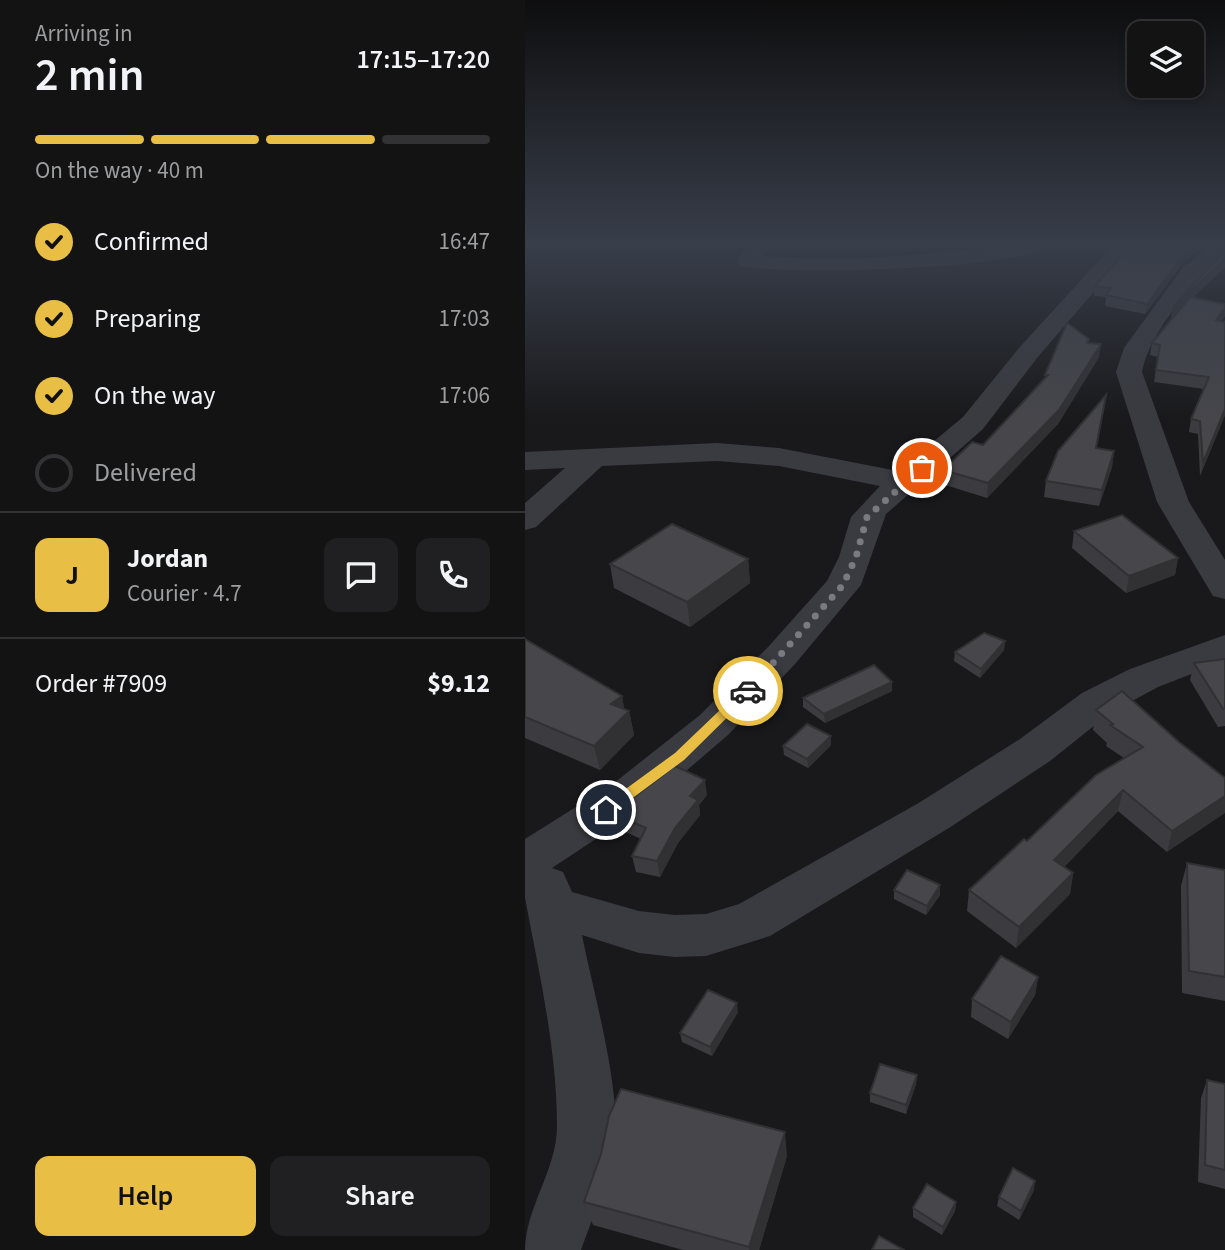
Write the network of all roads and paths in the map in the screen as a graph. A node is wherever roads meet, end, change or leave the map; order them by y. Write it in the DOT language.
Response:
graph roads {
  1 [pos="1072,303"];
  2 [pos="1173,303"];
  3 [pos="596,456"];
  4 [pos="525,461"];
  5 [pos="905,482"];
  6 [pos="525,520"];
  7 [pos="1225,588"];
  8 [pos="1225,647"];
  9 [pos="531,859"];
  10 [pos="552,906"];
  11 [pos="550,1250"];
  1 -- 5 [label="street"];
  2 -- 7 [label="street"];
  3 -- 4 [label="street"];
  3 -- 5 [label="street"];
  3 -- 6 [label="street"];
  5 -- 9 [label="street"];
  8 -- 10 [label="street"];
  9 -- 10 [label="street"];
  10 -- 11 [label="street"];
}
